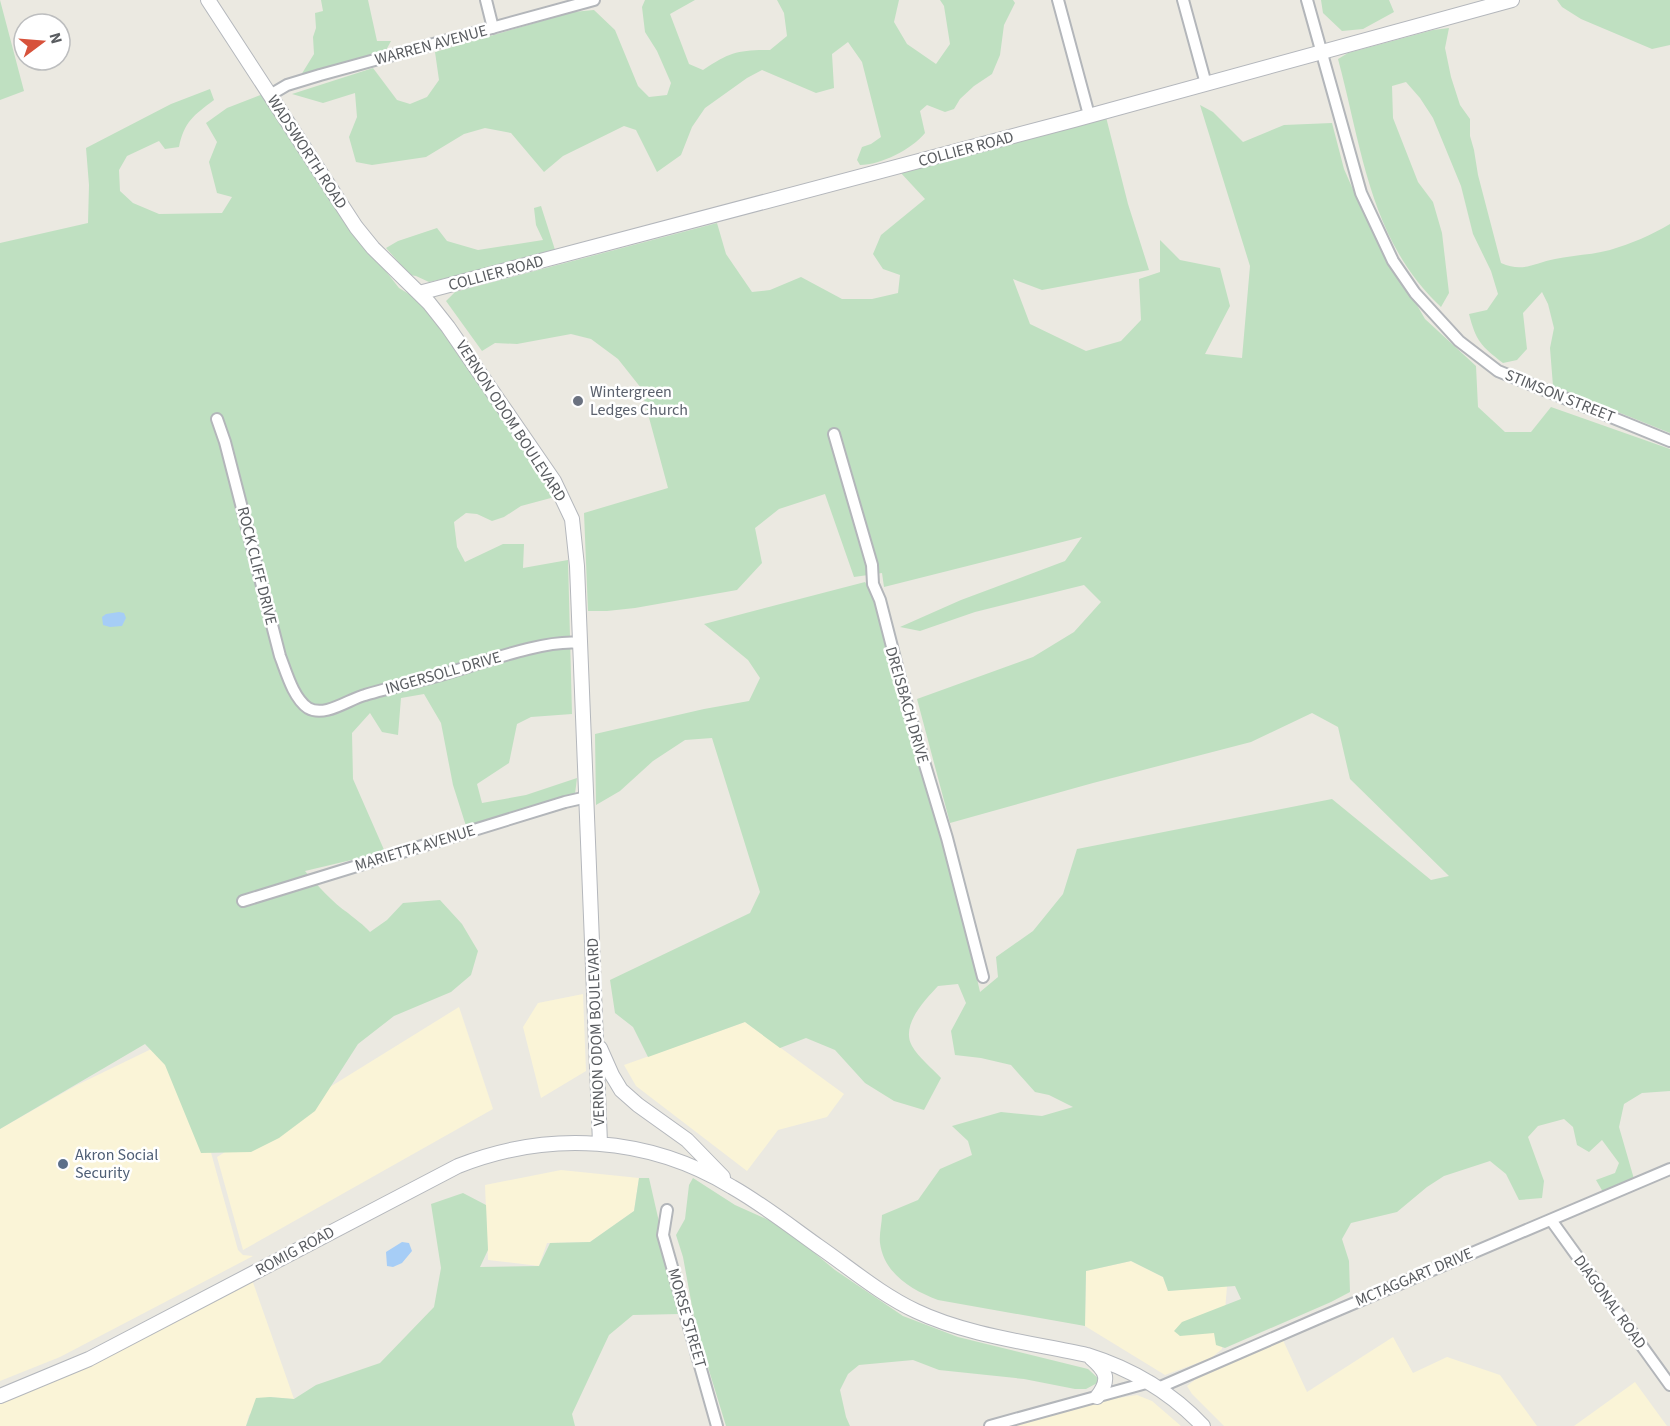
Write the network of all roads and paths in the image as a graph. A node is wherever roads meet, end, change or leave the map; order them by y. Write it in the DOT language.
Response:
graph roads {
  1 [pos="208,0"];
  2 [pos="486,0"];
  3 [pos="594,0"];
  4 [pos="1058,0"];
  5 [pos="1183,0"];
  6 [pos="1307,0"];
  7 [pos="1512,0"];
  8 [pos="493,28"];
  9 [pos="1321,52"];
  10 [pos="1206,84"];
  11 [pos="270,95"];
  12 [pos="1089,115"];
  13 [pos="419,293"];
  14 [pos="217,419"];
  15 [pos="834,434"];
  16 [pos="1670,441"];
  17 [pos="580,643"];
  18 [pos="308,708"];
  19 [pos="587,797"];
  20 [pos="243,901"];
  21 [pos="983,977"];
  22 [pos="596,1040"];
  23 [pos="600,1143"];
  24 [pos="1670,1169"];
  25 [pos="732,1186"];
  26 [pos="667,1210"];
  27 [pos="1551,1220"];
  28 [pos="1087,1355"];
  29 [pos="1154,1385"];
  30 [pos="1670,1385"];
  31 [pos="0,1396"];
  32 [pos="1097,1397"];
  33 [pos="717,1426"];
  34 [pos="990,1426"];
  35 [pos="1203,1426"];
  1 -- 11 [label="main road, WADSWORTH ROAD"];
  2 -- 8 [label="street"];
  3 -- 8 [label="street, WARREN AVENUE"];
  4 -- 12 [label="street"];
  5 -- 10 [label="street"];
  6 -- 9 [label="street, STIMSON STREET"];
  7 -- 9 [label="main road, COLLIER ROAD"];
  8 -- 11 [label="street, WARREN AVENUE"];
  9 -- 10 [label="main road, COLLIER ROAD"];
  9 -- 16 [label="street, STIMSON STREET"];
  10 -- 12 [label="main road, COLLIER ROAD"];
  11 -- 13 [label="main road, WADSWORTH ROAD"];
  12 -- 13 [label="main road, COLLIER ROAD"];
  13 -- 17 [label="main road, VERNON ODOM BOULEVARD"];
  14 -- 18 [label="street, ROCK CLIFF DRIVE"];
  15 -- 21 [label="street, DREISBACH DRIVE"];
  17 -- 18 [label="street, INGERSOLL DRIVE"];
  17 -- 19 [label="main road, VERNON ODOM BOULEVARD"];
  19 -- 20 [label="street, MARIETTA AVENUE"];
  19 -- 22 [label="main road, VERNON ODOM BOULEVARD"];
  22 -- 23 [label="main road, VERNON ODOM BOULEVARD"];
  22 -- 25 [label="main road"];
  23 -- 25 [label="main road, VERNON ODOM BOULEVARD"];
  23 -- 31 [label="main road, ROMIG ROAD"];
  24 -- 27 [label="street, MCTAGGART DRIVE"];
  25 -- 28 [label="main road, VERNON ODOM BOULEVARD"];
  26 -- 33 [label="street, MORSE STREET"];
  27 -- 29 [label="street, MCTAGGART DRIVE"];
  27 -- 30 [label="street, DIAGONAL ROAD"];
  28 -- 29 [label="main road, VERNON ODOM BOULEVARD"];
  28 -- 32 [label="main road"];
  29 -- 32 [label="street, MCTAGGART DRIVE"];
  29 -- 35 [label="main road, VERNON ODOM BOULEVARD"];
  32 -- 34 [label="street, MCTAGGART DRIVE"];
}
